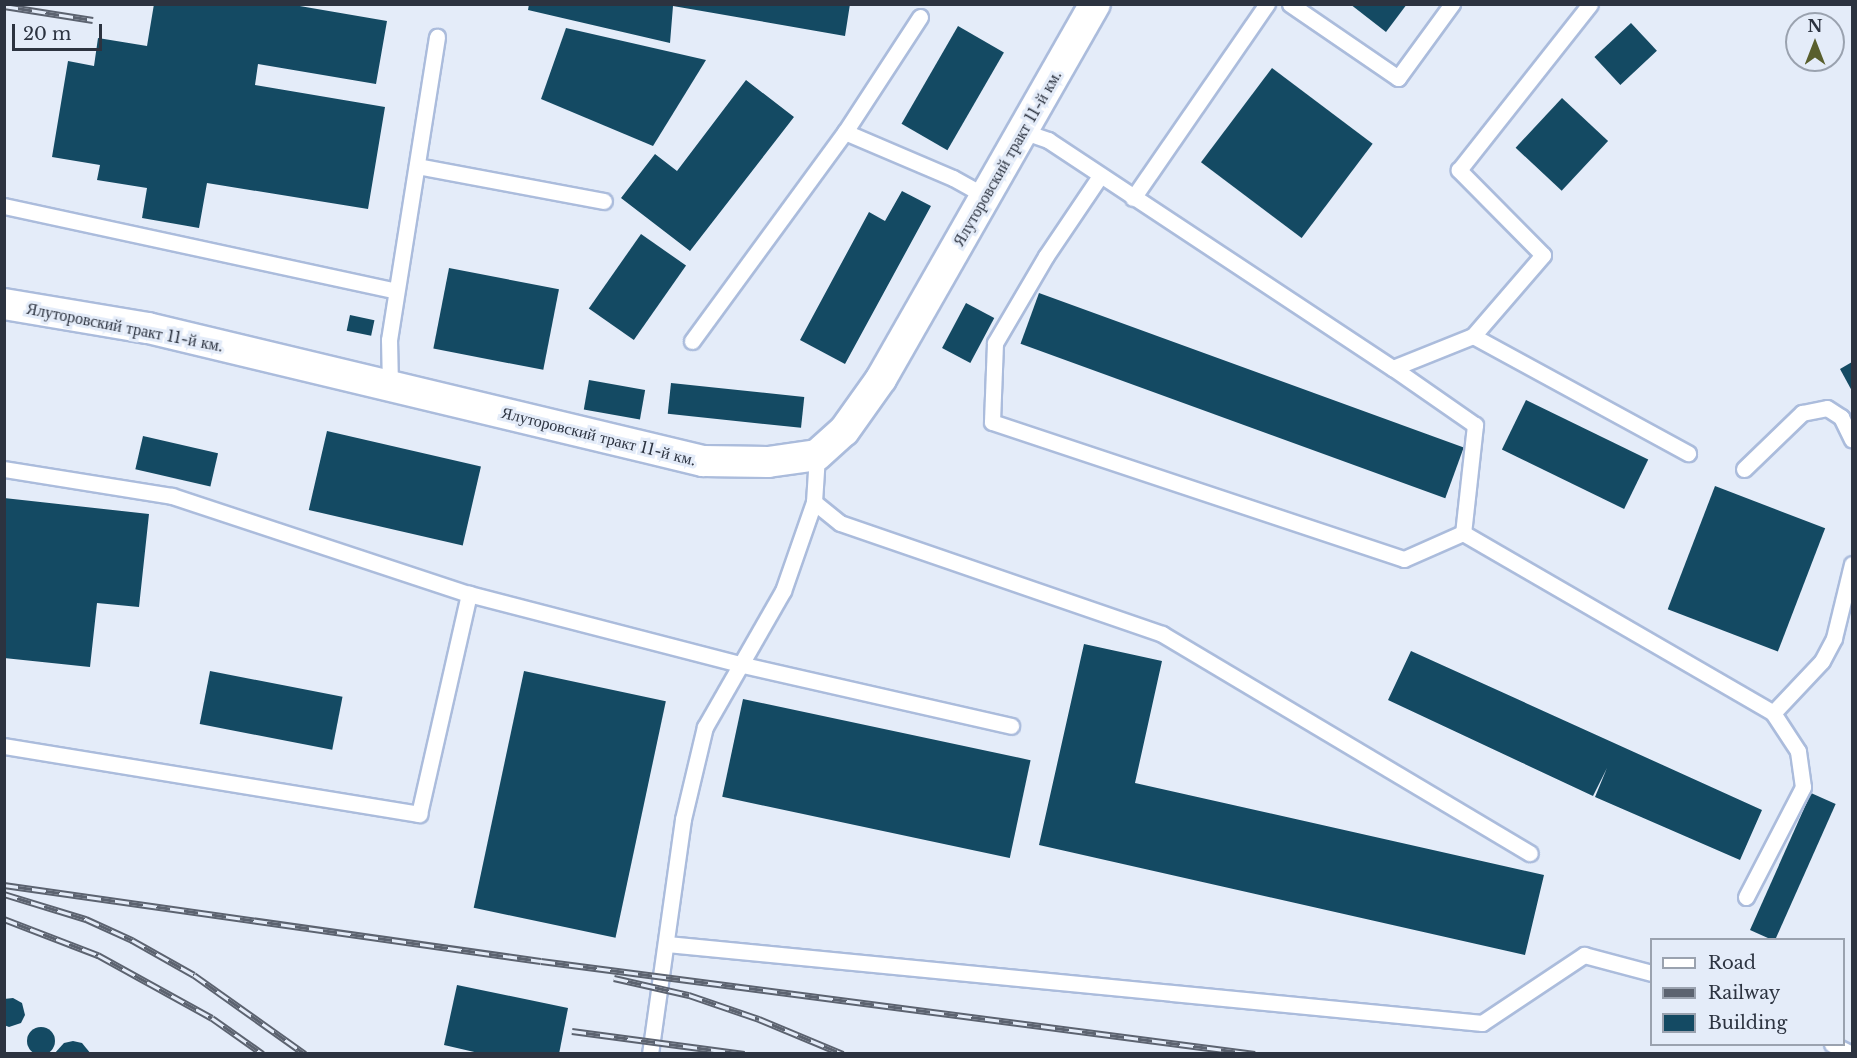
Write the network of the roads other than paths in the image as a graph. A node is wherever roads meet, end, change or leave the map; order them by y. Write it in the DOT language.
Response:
graph roads {
  1 [pos="1095,4"];
  2 [pos="1267,4"];
  3 [pos="1290,4"];
  4 [pos="1452,4"];
  5 [pos="1590,4"];
  6 [pos="920,16"];
  7 [pos="437,37"];
  8 [pos="1022,131"];
  9 [pos="845,132"];
  10 [pos="417,166"];
  11 [pos="1100,176"];
  12 [pos="985,196"];
  13 [pos="1133,198"];
  14 [pos="604,201"];
  15 [pos="4,206"];
  16 [pos="396,291"];
  17 [pos="4,304"];
  18 [pos="1473,336"];
  19 [pos="692,341"];
  20 [pos="1393,368"];
  21 [pos="390,386"];
  22 [pos="1852,440"];
  23 [pos="1688,453"];
  24 [pos="817,455"];
  25 [pos="4,469"];
  26 [pos="1744,469"];
  27 [pos="814,502"];
  28 [pos="1463,533"];
  29 [pos="1852,564"];
  30 [pos="469,594"];
  31 [pos="739,664"];
  32 [pos="1773,713"];
  33 [pos="1011,726"];
  34 [pos="4,746"];
  35 [pos="1530,853"];
  36 [pos="1746,897"];
  37 [pos="667,944"];
  38 [pos="1650,972"];
  39 [pos="1836,1046"];
  40 [pos="650,1053"];
  41 [pos="1852,1053"];
  1 -- 8 [label="street, Ялуторовский тракт 11-й км."];
  2 -- 13 [label="lane"];
  3 -- 4 [label="lane"];
  5 -- 18 [label="lane"];
  6 -- 9 [label="lane"];
  7 -- 10 [label="lane"];
  8 -- 11 [label="lane"];
  8 -- 12 [label="street, Ялуторовский тракт 11-й км."];
  9 -- 12 [label="lane"];
  9 -- 19 [label="lane"];
  10 -- 14 [label="lane"];
  10 -- 16 [label="lane"];
  11 -- 13 [label="lane"];
  11 -- 28 [label="lane"];
  12 -- 24 [label="street, Ялуторовский тракт 11-й км."];
  13 -- 20 [label="lane"];
  15 -- 16 [label="lane"];
  16 -- 21 [label="lane"];
  17 -- 21 [label="street, Ялуторовский тракт 11-й км."];
  18 -- 20 [label="lane"];
  18 -- 23 [label="lane"];
  20 -- 28 [label="lane"];
  21 -- 24 [label="street, Ялуторовский тракт 11-й км."];
  22 -- 26 [label="lane"];
  24 -- 27 [label="lane"];
  25 -- 30 [label="lane"];
  27 -- 31 [label="lane"];
  27 -- 35 [label="lane"];
  28 -- 32 [label="lane"];
  29 -- 32 [label="lane"];
  30 -- 31 [label="lane"];
  30 -- 34 [label="lane"];
  31 -- 33 [label="lane"];
  31 -- 37 [label="lane"];
  32 -- 36 [label="lane"];
  37 -- 38 [label="lane"];
  37 -- 40 [label="lane"];
  39 -- 41 [label="lane"];
}
